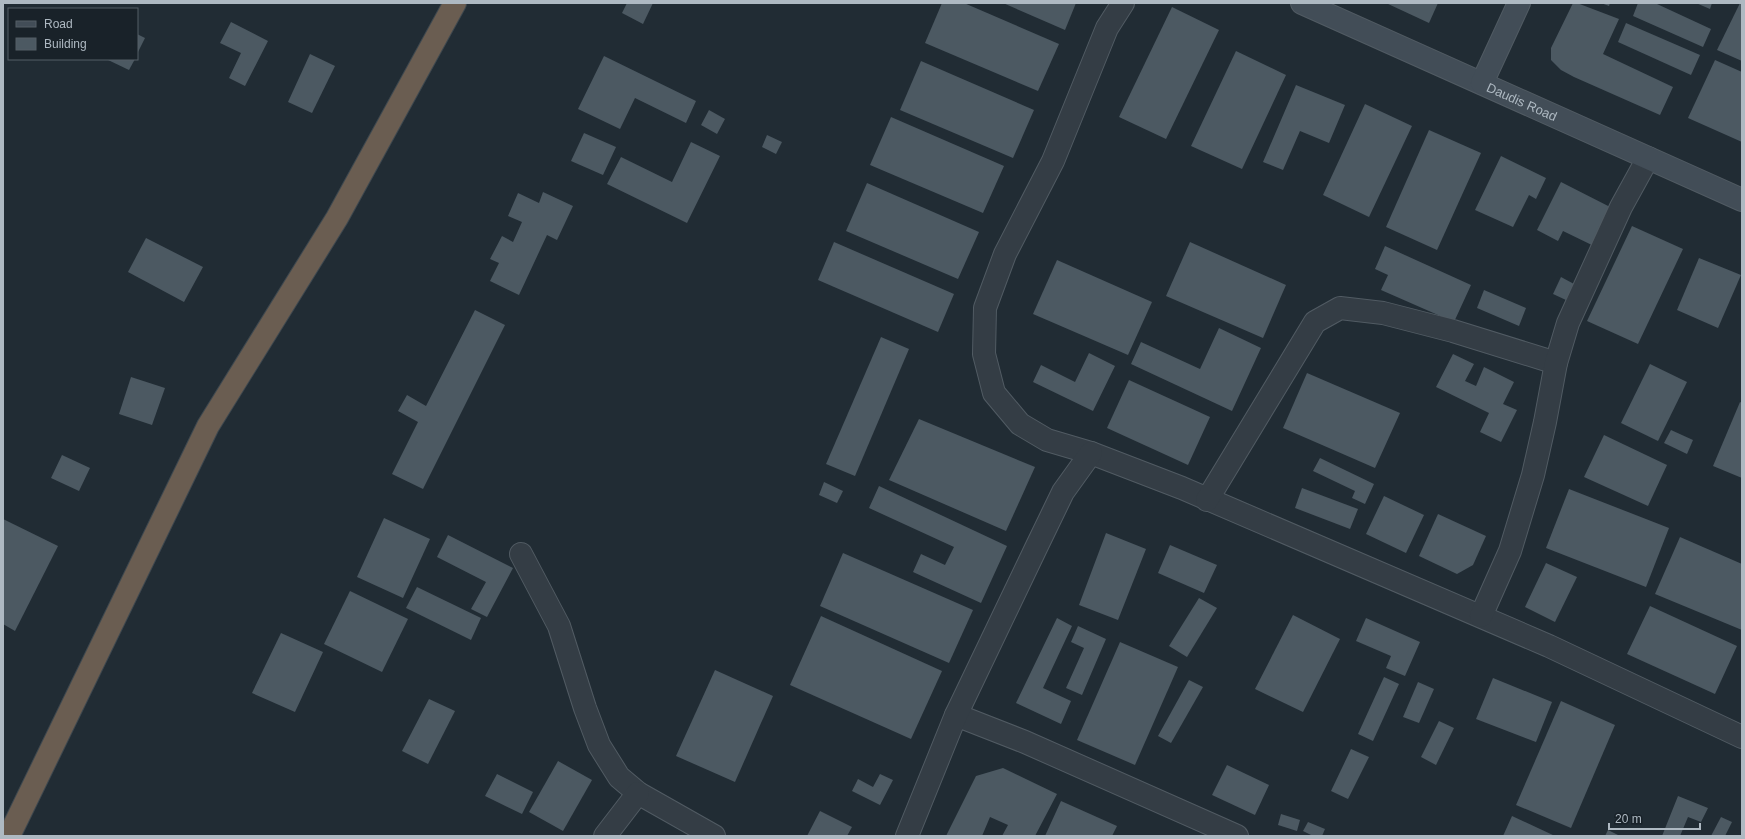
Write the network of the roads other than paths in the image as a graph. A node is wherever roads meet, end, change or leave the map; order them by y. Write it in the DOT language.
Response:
graph roads {
  1 [pos="455,3"];
  2 [pos="1123,3"];
  3 [pos="1302,3"];
  4 [pos="1519,3"];
  5 [pos="1482,83"];
  6 [pos="1648,158"];
  7 [pos="1742,200"];
  8 [pos="1556,363"];
  9 [pos="1091,453"];
  10 [pos="1207,500"];
  11 [pos="522,554"];
  12 [pos="1481,616"];
  13 [pos="956,716"];
  14 [pos="1742,737"];
  15 [pos="638,793"];
  16 [pos="9,836"];
  17 [pos="605,836"];
  18 [pos="714,836"];
  19 [pos="907,836"];
  20 [pos="1237,836"];
  1 -- 16 [label="highway"];
  2 -- 9 [label="street"];
  3 -- 5 [label="street, Daudis Road"];
  4 -- 5 [label="street"];
  5 -- 6 [label="street, Daudis Road"];
  6 -- 7 [label="street, Daudis Road"];
  6 -- 8 [label="street"];
  8 -- 10 [label="street"];
  8 -- 12 [label="street"];
  9 -- 10 [label="street"];
  9 -- 13 [label="street"];
  10 -- 12 [label="street"];
  11 -- 15 [label="street"];
  12 -- 14 [label="street"];
  13 -- 19 [label="street"];
  13 -- 20 [label="street"];
  15 -- 17 [label="street"];
  15 -- 18 [label="street"];
}
